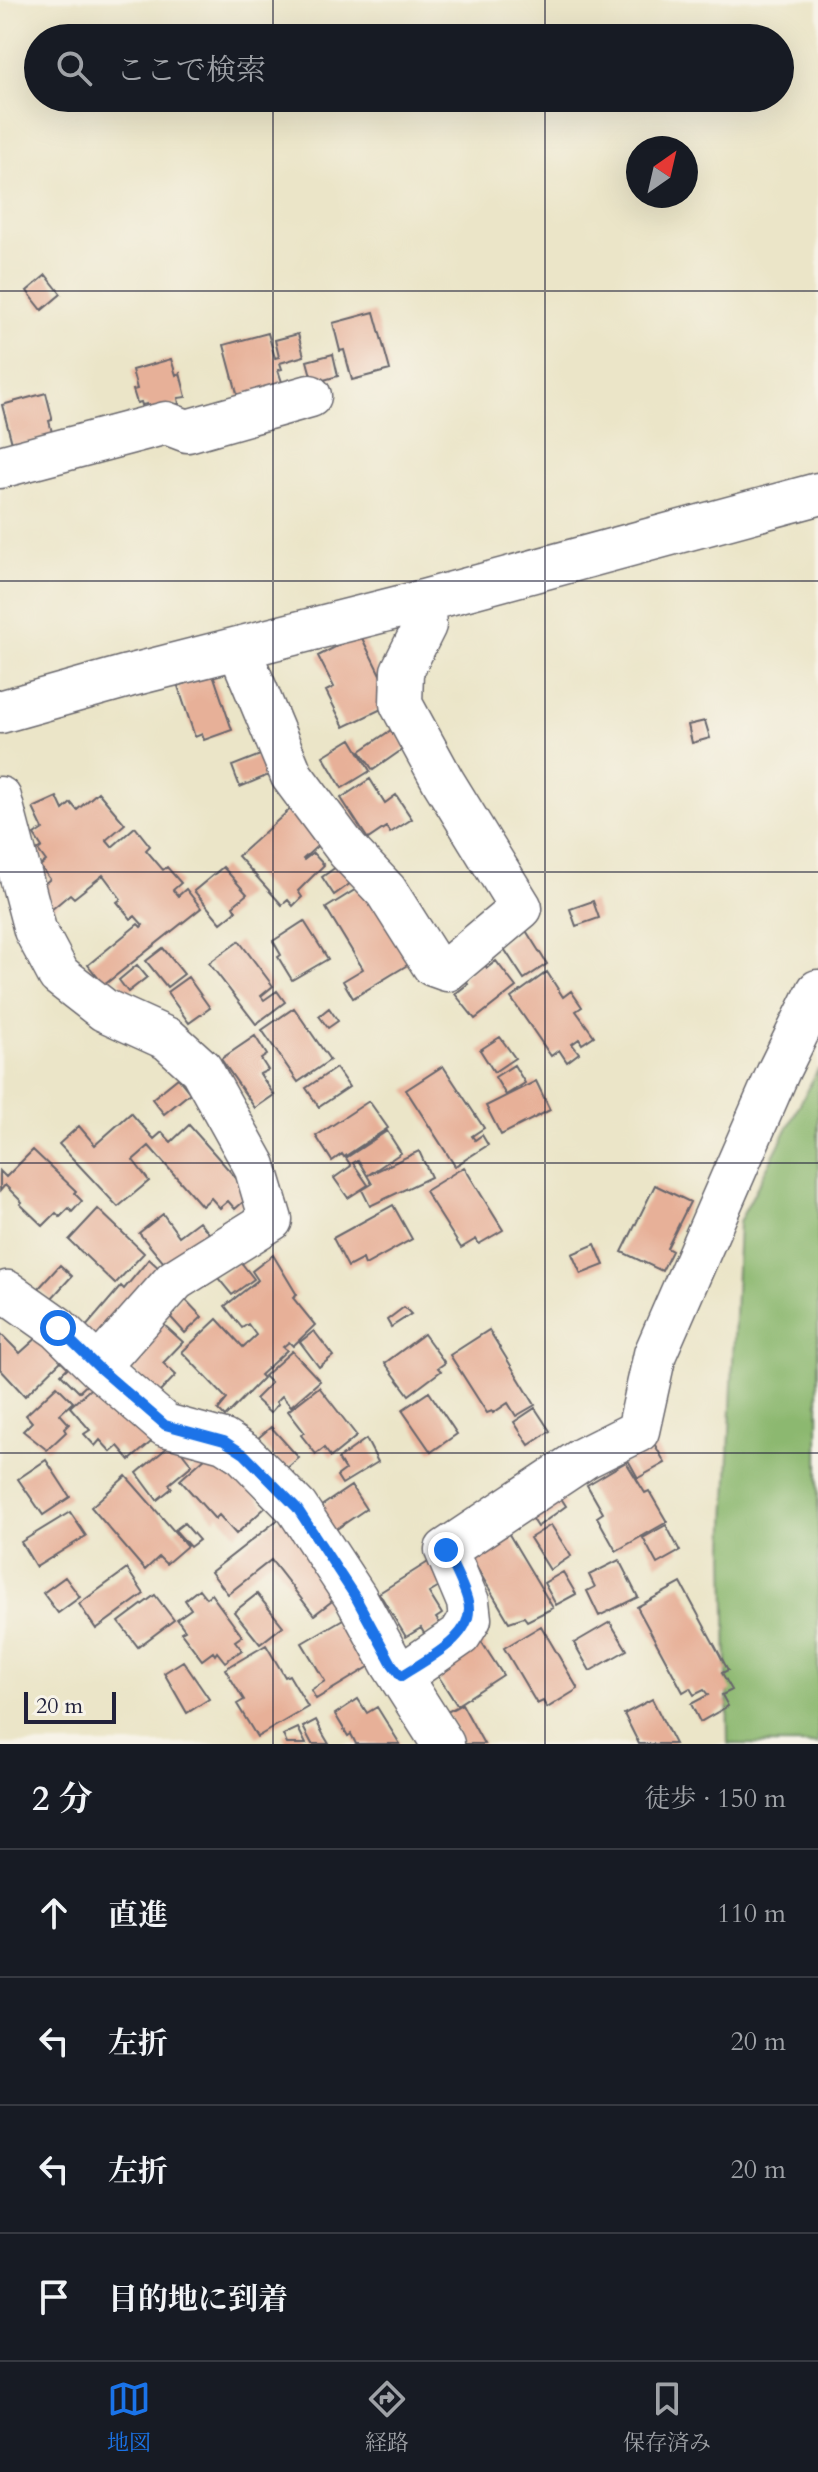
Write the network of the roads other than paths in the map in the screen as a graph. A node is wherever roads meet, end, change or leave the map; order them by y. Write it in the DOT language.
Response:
graph roads {
  1 [pos="310,396"];
  2 [pos="0,467"];
  3 [pos="818,494"];
  4 [pos="423,601"];
  5 [pos="239,649"];
  6 [pos="0,712"];
  7 [pos="0,798"];
  8 [pos="818,991"];
  9 [pos="2,1291"];
  10 [pos="98,1367"];
  11 [pos="401,1676"];
  12 [pos="443,1744"];
  1 -- 2 [label="street"];
  3 -- 4 [label="street"];
  4 -- 5 [label="street"];
  4 -- 5 [label="street"];
  5 -- 6 [label="street"];
  7 -- 10 [label="street"];
  8 -- 11 [label="street"];
  9 -- 10 [label="street"];
  10 -- 11 [label="street"];
  11 -- 12 [label="street"];
}
